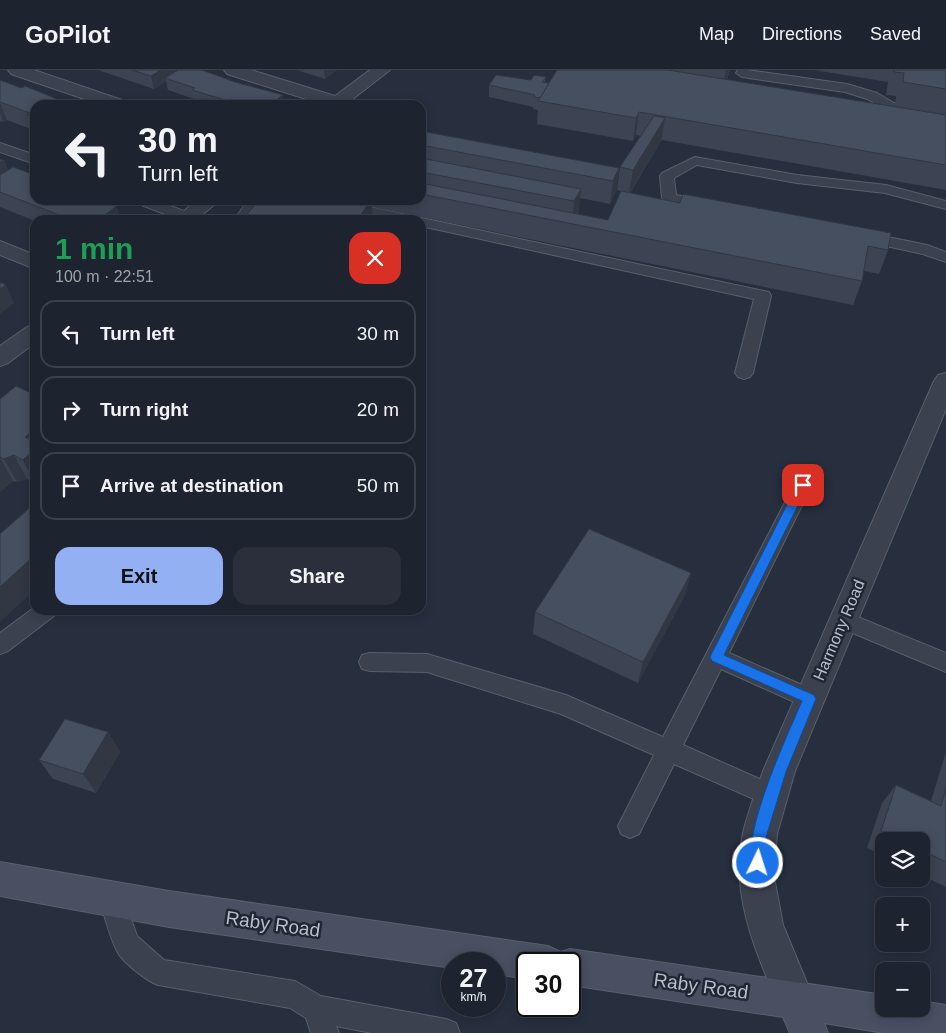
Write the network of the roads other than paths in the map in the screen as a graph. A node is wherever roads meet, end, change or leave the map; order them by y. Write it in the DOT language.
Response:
graph roads {
  1 [pos="5,70"];
  2 [pos="17,70"];
  3 [pos="233,70"];
  4 [pos="381,70"];
  5 [pos="0,73"];
  6 [pos="742,73"];
  7 [pos="105,100"];
  8 [pos="324,100"];
  9 [pos="341,100"];
  10 [pos="946,116"];
  11 [pos="0,147"];
  12 [pos="30,158"];
  13 [pos="153,205"];
  14 [pos="203,205"];
  15 [pos="340,205"];
  16 [pos="946,205"];
  17 [pos="725,209"];
  18 [pos="176,215"];
  19 [pos="190,215"];
  20 [pos="387,215"];
  21 [pos="426,223"];
  22 [pos="854,235"];
  23 [pos="0,247"];
  24 [pos="946,257"];
  25 [pos="30,261"];
  26 [pos="30,336"];
  27 [pos="0,358"];
  28 [pos="744,373"];
  29 [pos="946,381"];
  30 [pos="803,485"];
  31 [pos="40,615"];
  32 [pos="843,620"];
  33 [pos="0,645"];
  34 [pos="716,657"];
  35 [pos="370,662"];
  36 [pos="946,663"];
  37 [pos="810,699"];
  38 [pos="668,750"];
  39 [pos="772,796"];
  40 [pos="630,826"];
  41 [pos="0,879"];
  42 [pos="112,899"];
  43 [pos="516,959"];
  44 [pos="581,969"];
  45 [pos="795,1000"];
  46 [pos="320,1021"];
  47 [pos="946,1024"];
  48 [pos="446,1033"];
  49 [pos="809,1033"];
  1 -- 5 [label="street"];
  2 -- 7 [label="street"];
  3 -- 8 [label="street"];
  4 -- 9 [label="street"];
  6 -- 10 [label="lane"];
  11 -- 12 [label="lane"];
  13 -- 18 [label="lane"];
  14 -- 19 [label="street"];
  15 -- 20 [label="lane"];
  16 -- 17 [label="lane"];
  21 -- 28 [label="lane"];
  22 -- 24 [label="lane"];
  23 -- 25 [label="street"];
  26 -- 27 [label="street"];
  29 -- 32 [label="street, Harmony Road"];
  30 -- 34 [label="lane"];
  31 -- 33 [label="lane"];
  32 -- 36 [label="lane"];
  32 -- 37 [label="street, Harmony Road"];
  34 -- 37 [label="lane"];
  34 -- 38 [label="lane"];
  35 -- 38 [label="lane"];
  37 -- 39 [label="street, Harmony Road"];
  38 -- 39 [label="lane"];
  38 -- 40 [label="lane"];
  39 -- 45 [label="street, Harmony Road"];
  41 -- 42 [label="street, Raby Road"];
  42 -- 43 [label="street, Raby Road"];
  42 -- 46 [label="lane"];
  44 -- 45 [label="street, Raby Road"];
  45 -- 47 [label="street, Raby Road"];
  45 -- 49 [label="street"];
  46 -- 48 [label="lane"];
}
